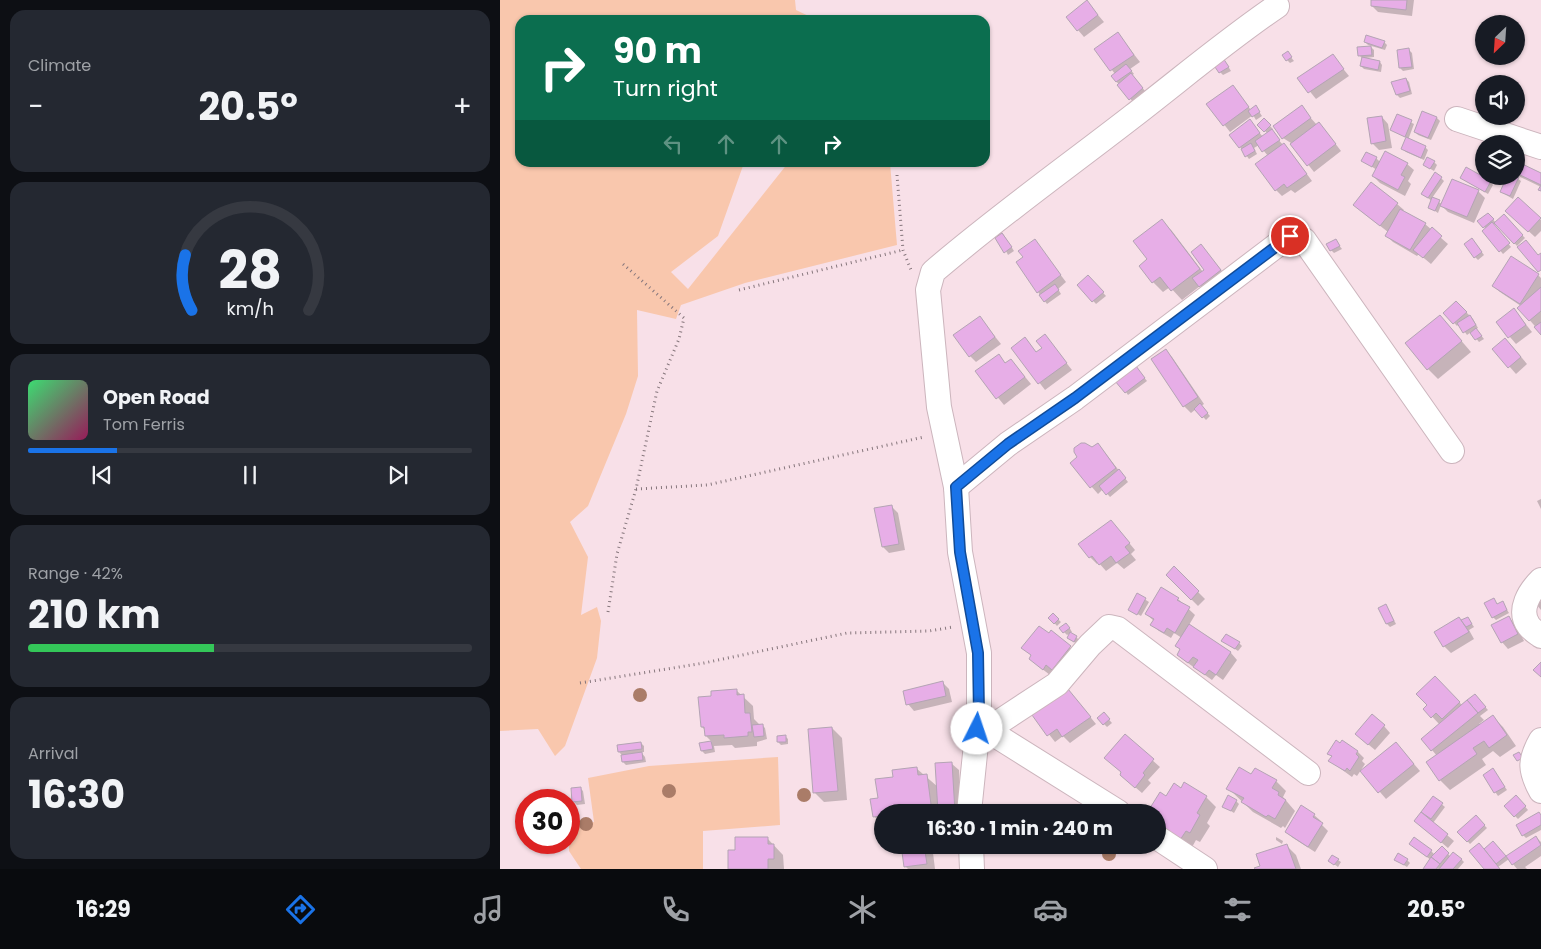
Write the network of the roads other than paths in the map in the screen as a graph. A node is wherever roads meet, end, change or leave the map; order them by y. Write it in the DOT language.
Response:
graph roads {
  1 [pos="1277,6"];
  2 [pos="1457,119"];
  3 [pos="1541,147"];
  4 [pos="1452,451"];
  5 [pos="956,487"];
  6 [pos="1541,580"];
  7 [pos="1541,636"];
  8 [pos="981,729"];
  9 [pos="1541,740"];
  10 [pos="1308,774"];
  11 [pos="1541,791"];
  12 [pos="971,804"];
  13 [pos="1105,804"];
  14 [pos="1166,843"];
  15 [pos="1205,869"];
  1 -- 5 [label="street"];
  2 -- 3 [label="street"];
  4 -- 5 [label="street"];
  5 -- 8 [label="street"];
  6 -- 7 [label="street"];
  8 -- 10 [label="street"];
  8 -- 12 [label="street"];
  8 -- 13 [label="street"];
  9 -- 11 [label="street"];
  14 -- 15 [label="street"];
}
